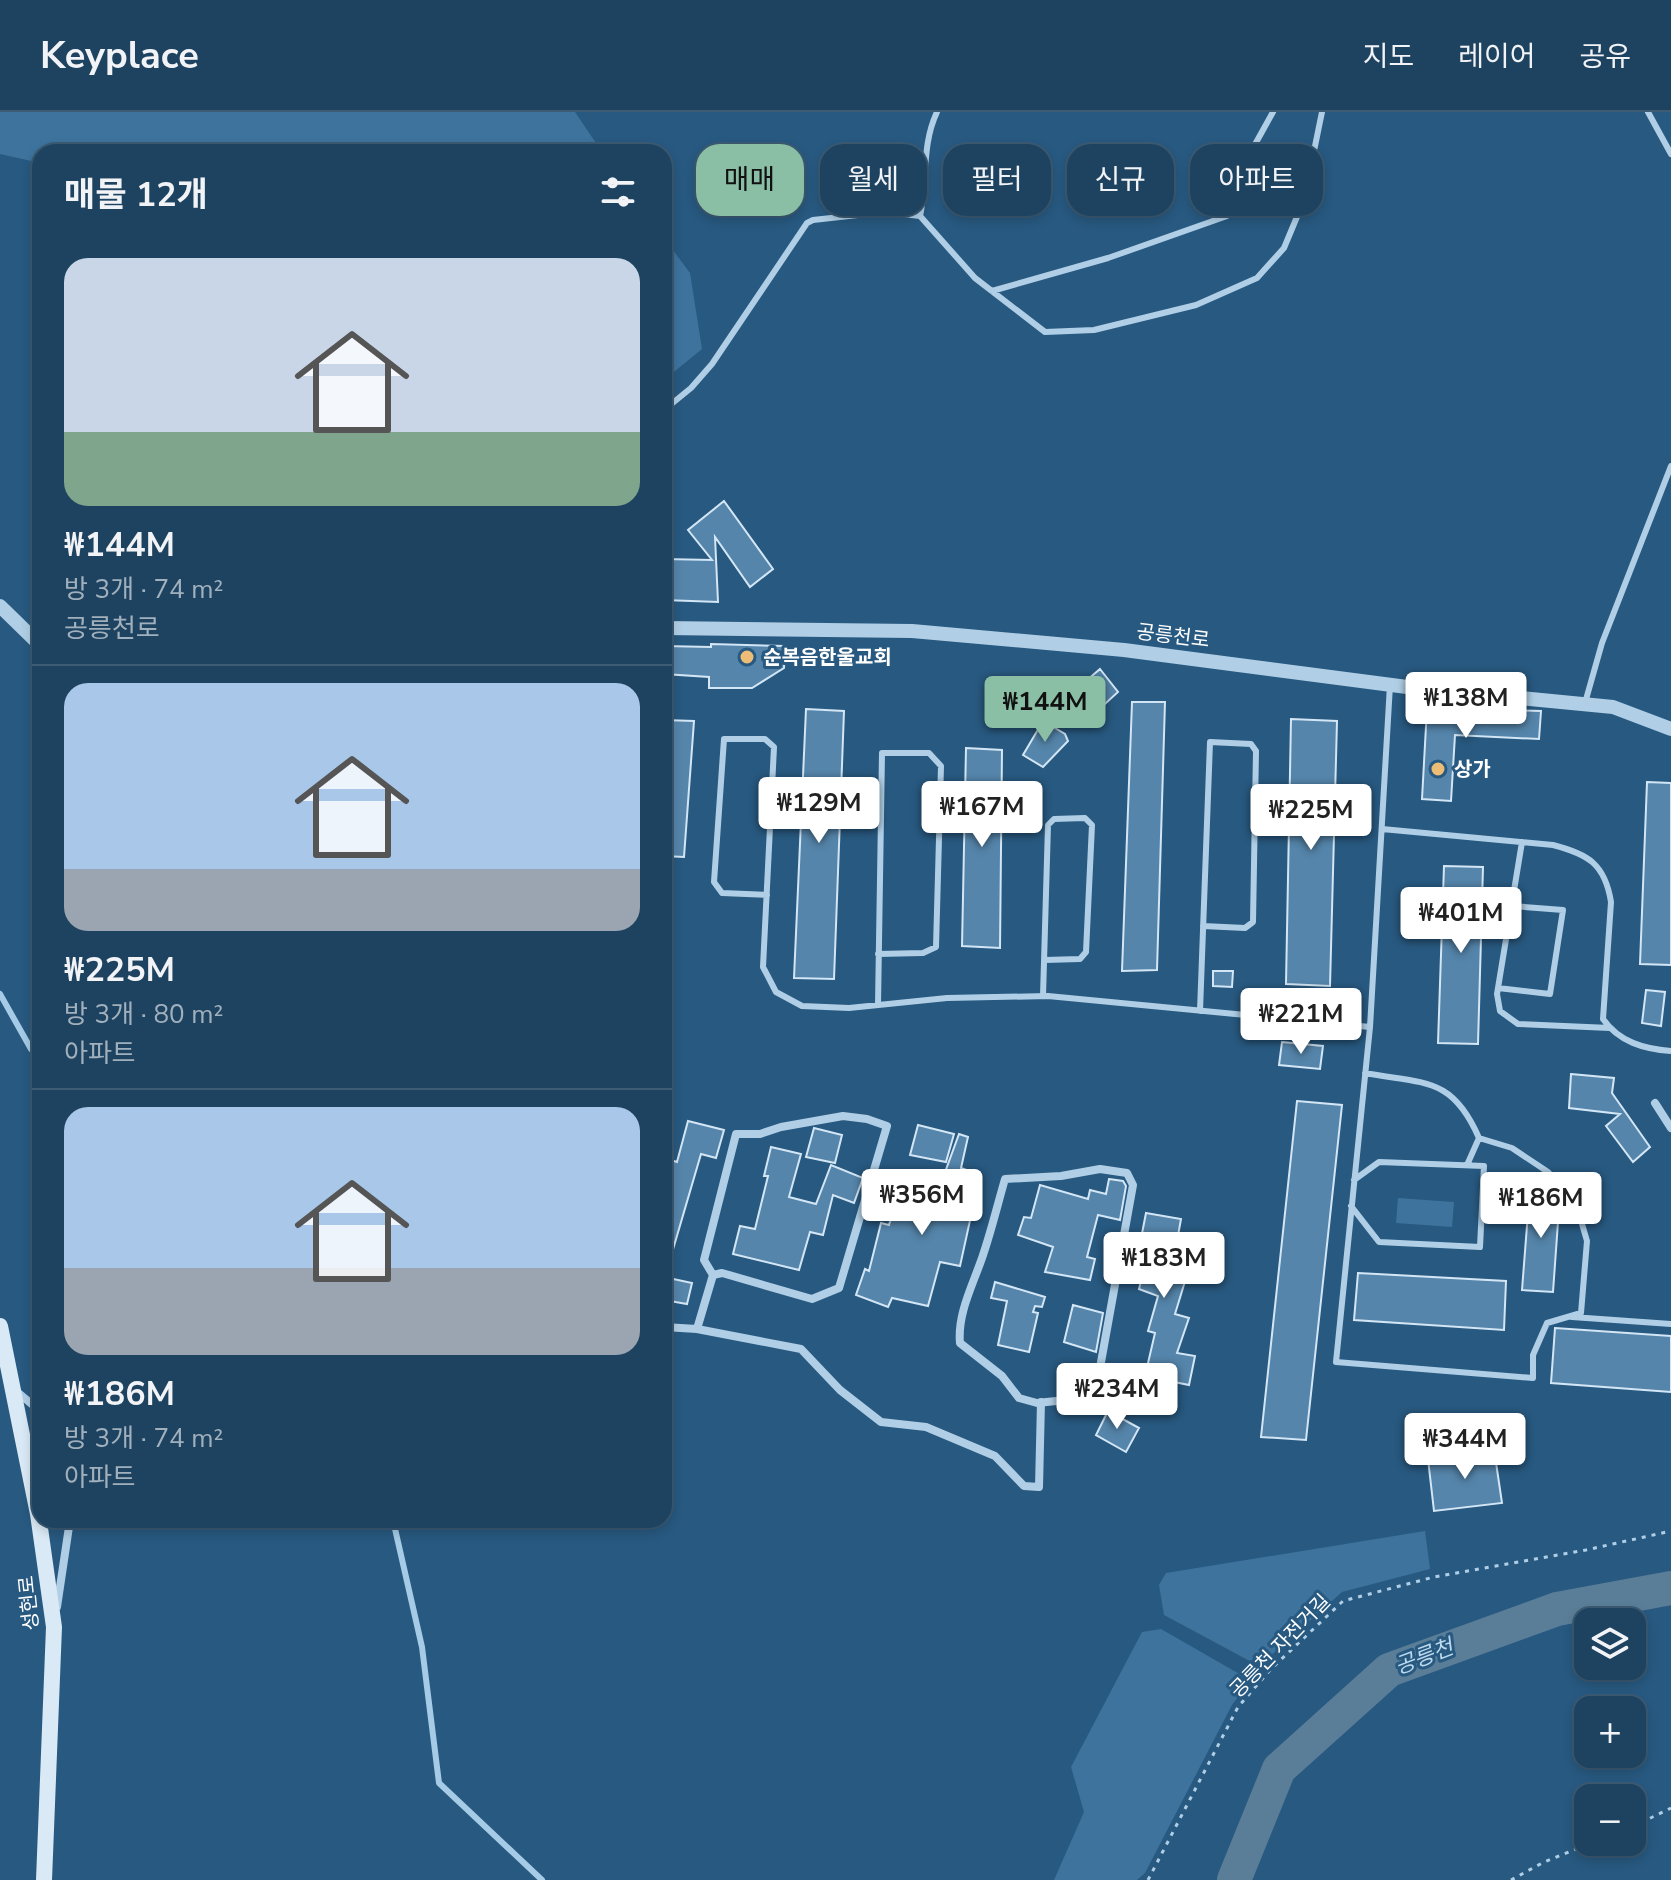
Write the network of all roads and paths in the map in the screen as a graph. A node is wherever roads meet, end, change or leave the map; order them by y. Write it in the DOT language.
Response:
graph roads {
  1 [pos="937,112"];
  2 [pos="1273,112"];
  3 [pos="1322,112"];
  4 [pos="1648,112"];
  5 [pos="926,144"];
  6 [pos="1671,154"];
  7 [pos="857,216"];
  8 [pos="920,216"];
  9 [pos="992,291"];
  10 [pos="672,403"];
  11 [pos="1671,466"];
  12 [pos="0,606"];
  13 [pos="672,628"];
  14 [pos="32,637"];
  15 [pos="1390,685"];
  16 [pos="1585,704"];
  17 [pos="1671,729"];
  18 [pos="1382,829"];
  19 [pos="1522,842"];
  20 [pos="767,895"];
  21 [pos="1512,906"];
  22 [pos="1203,926"];
  23 [pos="878,954"];
  24 [pos="1045,960"];
  25 [pos="1498,988"];
  26 [pos="1043,996"];
  27 [pos="878,1005"];
  28 [pos="1200,1011"];
  29 [pos="1370,1027"];
  30 [pos="1610,1028"];
  31 [pos="1671,1051"];
  32 [pos="1365,1073"];
  33 [pos="1655,1103"];
  34 [pos="1671,1128"];
  35 [pos="1479,1138"];
  36 [pos="1467,1165"];
  37 [pos="1354,1180"];
  38 [pos="1351,1206"];
  39 [pos="713,1275"];
  40 [pos="1569,1316"];
  41 [pos="1671,1324"];
  42 [pos="0,1326"];
  43 [pos="672,1327"];
  44 [pos="697,1329"];
  45 [pos="13,1388"];
  46 [pos="1041,1402"];
  47 [pos="32,1404"];
  48 [pos="32,1484"];
  49 [pos="40,1528"];
  50 [pos="69,1528"];
  51 [pos="1671,1531"];
  52 [pos="54,1627"];
  53 [pos="1671,1808"];
  54 [pos="1646,1820"];
  55 [pos="1574,1850"];
  56 [pos="44,1880"];
  57 [pos="1148,1880"];
  58 [pos="1511,1880"];
  1 -- 5 [label="lane"];
  2 -- 9 [label="lane"];
  3 -- 9 [label="lane"];
  4 -- 6 [label="lane"];
  7 -- 10 [label="lane"];
  8 -- 9 [label="lane"];
  11 -- 16 [label="lane"];
  12 -- 14 [label="street"];
  13 -- 15 [label="street, 공릉천로"];
  15 -- 16 [label="street, 공릉천로"];
  15 -- 18 [label="lane"];
  16 -- 17 [label="street, 공릉천로"];
  18 -- 19 [label="lane"];
  18 -- 29 [label="lane"];
  19 -- 21 [label="lane"];
  19 -- 30 [label="lane"];
  20 -- 20 [label="lane"];
  20 -- 27 [label="lane"];
  21 -- 25 [label="lane"];
  21 -- 25 [label="lane"];
  22 -- 22 [label="lane"];
  22 -- 28 [label="lane"];
  23 -- 23 [label="lane"];
  23 -- 27 [label="lane"];
  24 -- 24 [label="lane"];
  24 -- 26 [label="lane"];
  25 -- 30 [label="lane"];
  26 -- 27 [label="lane"];
  26 -- 28 [label="lane"];
  28 -- 29 [label="lane"];
  29 -- 32 [label="lane"];
  30 -- 31 [label="lane"];
  32 -- 35 [label="lane"];
  32 -- 37 [label="lane"];
  33 -- 34 [label="street"];
  35 -- 36 [label="lane"];
  35 -- 40 [label="lane"];
  36 -- 37 [label="lane"];
  36 -- 38 [label="lane"];
  37 -- 38 [label="lane"];
  38 -- 40 [label="lane"];
  39 -- 39 [label="street"];
  39 -- 44 [label="street"];
  40 -- 41 [label="lane"];
  42 -- 45 [label="main road, 성현로"];
  43 -- 44 [label="street"];
  44 -- 46 [label="street"];
  45 -- 47 [label="street"];
  45 -- 48 [label="main road, 성현로"];
  46 -- 46 [label="street"];
  49 -- 52 [label="main road, 성현로"];
  50 -- 52 [label="street"];
  51 -- 57 [label="path, 공릉천 자전거길"];
  52 -- 56 [label="main road, 성현로"];
  53 -- 54 [label="path"];
  55 -- 58 [label="path"];
}
